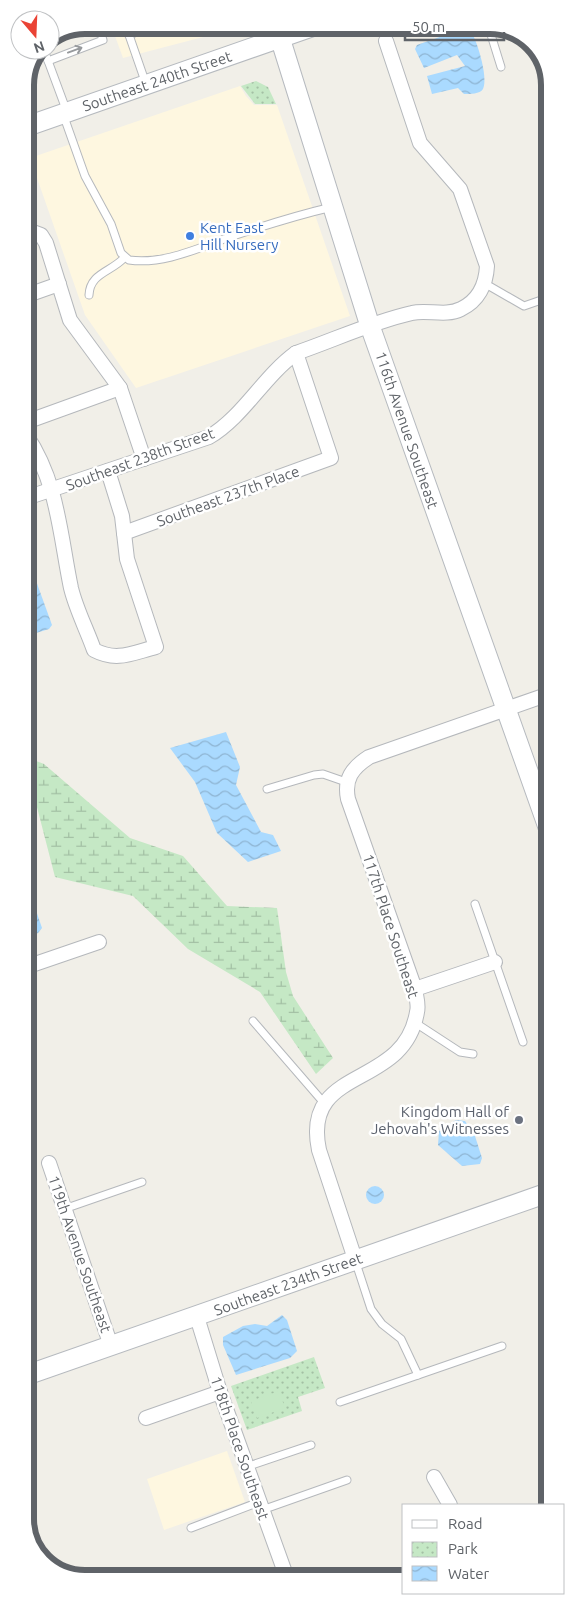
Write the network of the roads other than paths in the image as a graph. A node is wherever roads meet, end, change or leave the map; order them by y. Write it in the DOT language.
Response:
graph roads {
  1 [pos="101,34"];
  2 [pos="271,34"];
  3 [pos="279,34"];
  4 [pos="491,34"];
  5 [pos="129,35"];
  6 [pos="386,41"];
  7 [pos="60,56"];
  8 [pos="48,60"];
  9 [pos="501,67"];
  10 [pos="146,85"];
  11 [pos="65,113"];
  12 [pos="34,124"];
  13 [pos="333,207"];
  14 [pos="34,232"];
  15 [pos="124,258"];
  16 [pos="484,283"];
  17 [pos="59,284"];
  18 [pos="34,293"];
  19 [pos="89,295"];
  20 [pos="541,300"];
  21 [pos="370,326"];
  22 [pos="296,353"];
  23 [pos="120,388"];
  24 [pos="34,419"];
  25 [pos="34,448"];
  26 [pos="144,459"];
  27 [pos="108,471"];
  28 [pos="52,490"];
  29 [pos="34,496"];
  30 [pos="124,534"];
  31 [pos="541,697"];
  32 [pos="506,709"];
  33 [pos="346,782"];
  34 [pos="267,789"];
  35 [pos="541,807"];
  36 [pos="475,904"];
  37 [pos="99,942"];
  38 [pos="495,962"];
  39 [pos="34,964"];
  40 [pos="415,989"];
  41 [pos="253,1021"];
  42 [pos="414,1022"];
  43 [pos="523,1042"];
  44 [pos="473,1054"];
  45 [pos="324,1103"];
  46 [pos="49,1163"];
  47 [pos="142,1182"];
  48 [pos="541,1195"];
  49 [pos="64,1209"];
  50 [pos="355,1259"];
  51 [pos="197,1317"];
  52 [pos="111,1346"];
  53 [pos="502,1346"];
  54 [pos="34,1373"];
  55 [pos="418,1375"];
  56 [pos="220,1392"];
  57 [pos="340,1402"];
  58 [pos="146,1418"];
  59 [pos="311,1444"];
  60 [pos="246,1467"];
  61 [pos="434,1476"];
  62 [pos="348,1480"];
  63 [pos="449,1504"];
  64 [pos="260,1506"];
  65 [pos="191,1528"];
  66 [pos="284,1570"];
  7 -- 1 [label="lane, one-way"];
  2 -- 10 [label="main road, Southeast 240th Street"];
  3 -- 13 [label="main road, 116th Avenue Southeast"];
  4 -- 9 [label="lane"];
  5 -- 10 [label="lane"];
  6 -- 16 [label="street"];
  8 -- 11 [label="lane"];
  10 -- 11 [label="main road, Southeast 240th Street"];
  11 -- 12 [label="main road, Southeast 240th Street"];
  11 -- 15 [label="lane"];
  13 -- 15 [label="lane"];
  13 -- 21 [label="main road, 116th Avenue Southeast"];
  14 -- 17 [label="street"];
  15 -- 19 [label="lane"];
  16 -- 20 [label="lane"];
  16 -- 21 [label="street, Southeast 238th Street"];
  17 -- 18 [label="street"];
  17 -- 23 [label="street"];
  21 -- 22 [label="street, Southeast 238th Street"];
  21 -- 32 [label="main road, 116th Avenue Southeast"];
  22 -- 26 [label="street, Southeast 238th Street"];
  22 -- 30 [label="street, Southeast 237th Place"];
  23 -- 24 [label="street"];
  23 -- 26 [label="street"];
  25 -- 28 [label="street"];
  26 -- 27 [label="street, Southeast 238th Street"];
  27 -- 28 [label="street, Southeast 238th Street"];
  27 -- 30 [label="street"];
  28 -- 29 [label="street"];
  28 -- 30 [label="street"];
  31 -- 32 [label="street"];
  32 -- 33 [label="street"];
  32 -- 35 [label="main road, 116th Avenue Southeast"];
  33 -- 34 [label="lane"];
  33 -- 40 [label="street, 117th Place Southeast"];
  36 -- 38 [label="lane"];
  37 -- 39 [label="street"];
  38 -- 40 [label="street"];
  38 -- 43 [label="lane"];
  40 -- 42 [label="street, 117th Place Southeast"];
  41 -- 45 [label="lane"];
  42 -- 44 [label="lane"];
  42 -- 45 [label="street, 117th Place Southeast"];
  45 -- 50 [label="street"];
  46 -- 49 [label="street, 119th Avenue Southeast"];
  47 -- 49 [label="lane"];
  48 -- 50 [label="main road, Southeast 234th Street"];
  49 -- 52 [label="street, 119th Avenue Southeast"];
  50 -- 51 [label="main road, Southeast 234th Street"];
  50 -- 55 [label="lane"];
  51 -- 52 [label="main road, Southeast 234th Street"];
  51 -- 56 [label="street, 118th Place Southeast"];
  52 -- 54 [label="main road, Southeast 234th Street"];
  53 -- 55 [label="lane"];
  55 -- 57 [label="lane"];
  56 -- 58 [label="street"];
  56 -- 60 [label="street, 118th Place Southeast"];
  59 -- 60 [label="lane"];
  60 -- 64 [label="street, 118th Place Southeast"];
  61 -- 63 [label="street"];
  62 -- 64 [label="lane"];
  64 -- 65 [label="lane"];
  64 -- 66 [label="street, 118th Place Southeast"];
}
